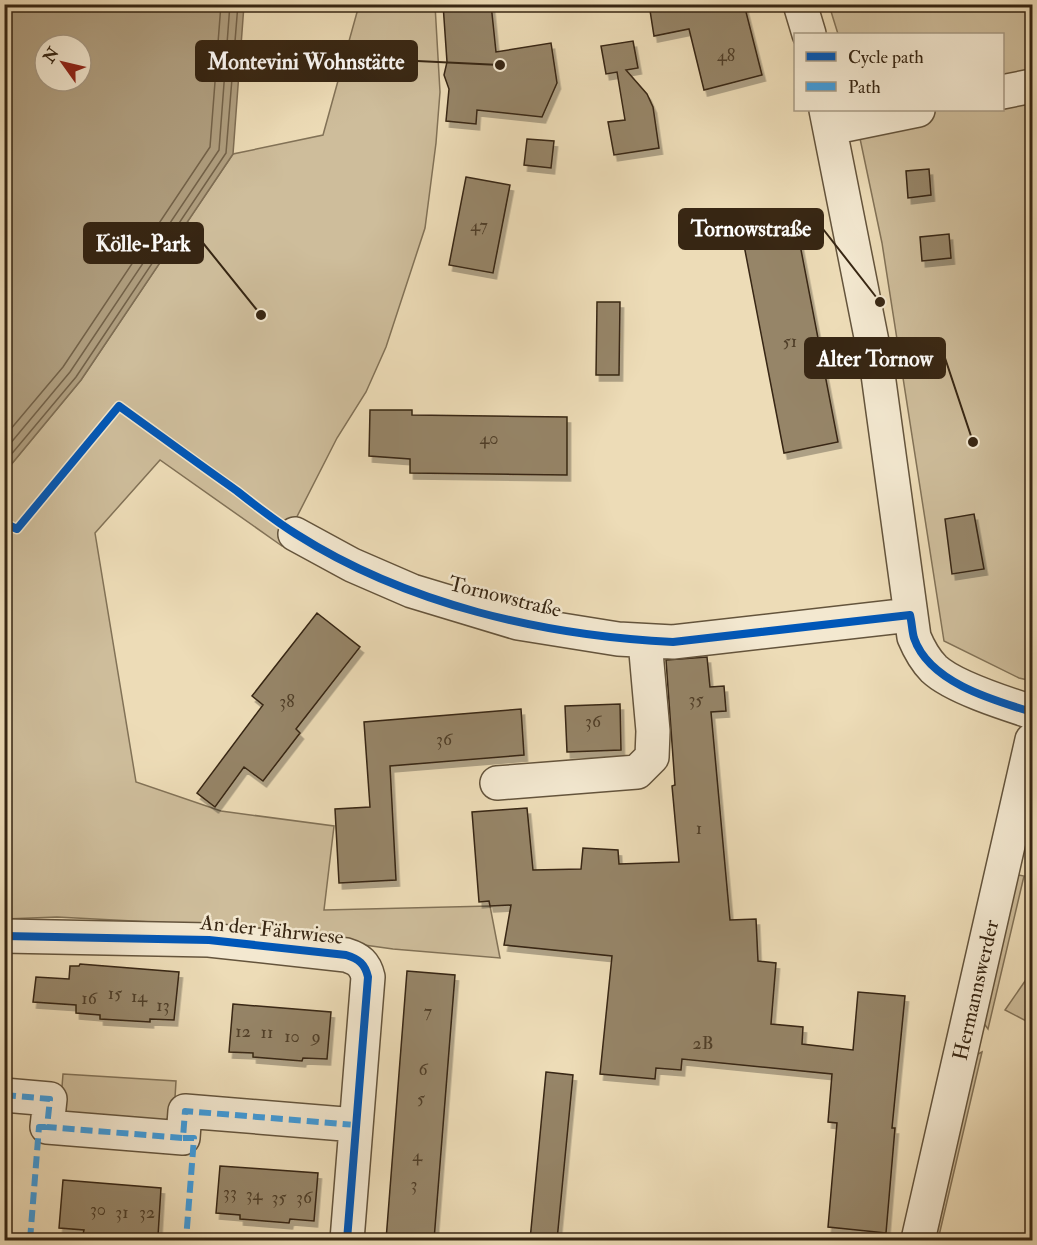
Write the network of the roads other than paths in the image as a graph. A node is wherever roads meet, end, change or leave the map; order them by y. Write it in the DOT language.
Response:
graph roads {
  1 [pos="800,4"];
  2 [pos="809,33"];
  3 [pos="1032,86"];
  4 [pos="1004,92"];
  5 [pos="908,111"];
  6 [pos="828,119"];
  7 [pos="296,534"];
  8 [pos="910,615"];
  9 [pos="645,641"];
  10 [pos="1032,712"];
  11 [pos="1032,740"];
  12 [pos="497,783"];
  13 [pos="4,936"];
  14 [pos="4,1095"];
  15 [pos="356,1125"];
  16 [pos="347,1240"];
  17 [pos="918,1240"];
  1 -- 2 [label="street"];
  3 -- 4 [label="street"];
  5 -- 6 [label="street"];
  6 -- 8 [label="street"];
  7 -- 9 [label="street, Tornowstraße"];
  8 -- 9 [label="street, Tornowstraße"];
  8 -- 10 [label="street"];
  9 -- 12 [label="street"];
  11 -- 17 [label="street, Hermannswerder"];
  13 -- 15 [label="street, An der Fährwiese"];
  14 -- 15 [label="street"];
  15 -- 16 [label="street, An der Fährwiese"];
}
